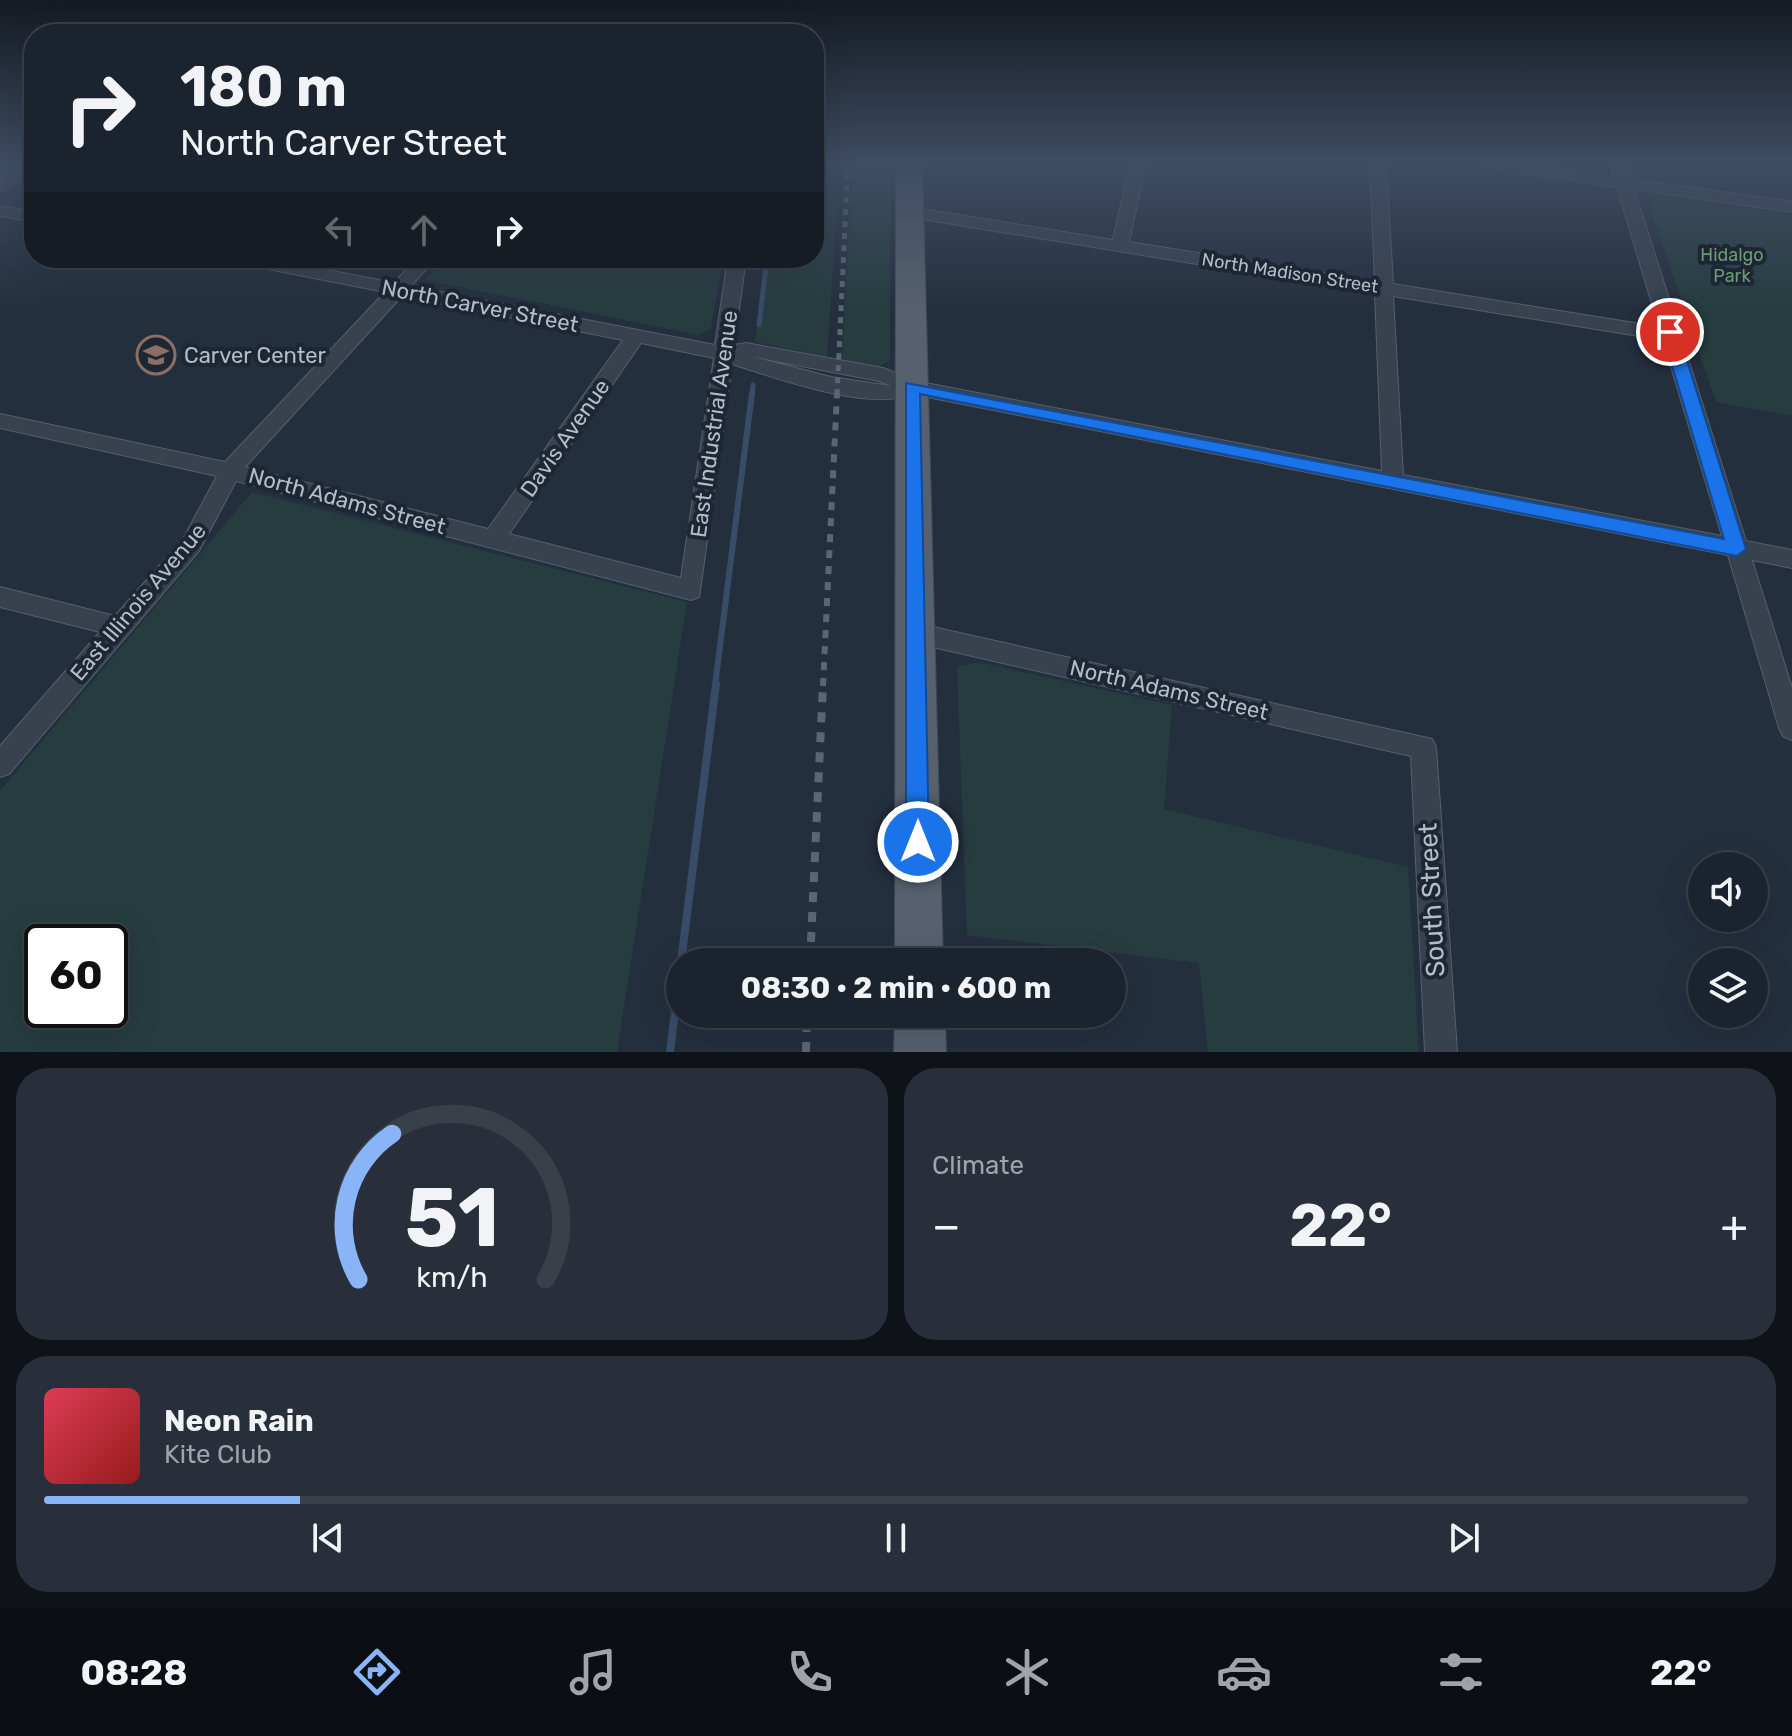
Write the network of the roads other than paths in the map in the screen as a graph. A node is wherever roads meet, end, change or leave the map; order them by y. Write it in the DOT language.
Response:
graph roads {
  1 [pos="910,212"];
  2 [pos="1127,212"];
  3 [pos="1380,212"];
  4 [pos="1633,212"];
  5 [pos="1120,246"];
  6 [pos="288,268"];
  7 [pos="418,268"];
  8 [pos="735,268"];
  9 [pos="1383,288"];
  10 [pos="398,290"];
  11 [pos="1671,335"];
  12 [pos="636,336"];
  13 [pos="722,353"];
  14 [pos="911,387"];
  15 [pos="0,421"];
  16 [pos="229,471"];
  17 [pos="1393,480"];
  18 [pos="493,539"];
  19 [pos="1737,549"];
  20 [pos="1792,559"];
  21 [pos="691,590"];
  22 [pos="0,597"];
  23 [pos="119,627"];
  24 [pos="915,633"];
  25 [pos="1792,728"];
  26 [pos="1423,747"];
  27 [pos="0,765"];
  28 [pos="919,948"];
  29 [pos="920,1028"];
  30 [pos="920,1052"];
  31 [pos="1441,1052"];
  1 -- 5 [label="street, North Madison Street"];
  1 -- 14 [label="main road"];
  2 -- 5 [label="street"];
  3 -- 9 [label="street"];
  4 -- 11 [label="street"];
  5 -- 9 [label="street, North Madison Street"];
  6 -- 10 [label="street, North Carver Street"];
  7 -- 10 [label="street, East Illinois Avenue"];
  8 -- 13 [label="street, East Industrial Avenue"];
  9 -- 11 [label="street, North Madison Street"];
  9 -- 17 [label="street"];
  10 -- 12 [label="street, North Carver Street"];
  10 -- 16 [label="street, East Illinois Avenue"];
  11 -- 19 [label="street"];
  12 -- 13 [label="street, North Carver Street"];
  12 -- 18 [label="street, Davis Avenue"];
  13 -- 14 [label="street, North Carver Street"];
  13 -- 21 [label="street, East Industrial Avenue"];
  14 -- 17 [label="street, North Carver Street"];
  14 -- 24 [label="main road"];
  15 -- 16 [label="street, North Adams Street"];
  16 -- 18 [label="street, North Adams Street"];
  16 -- 23 [label="street, East Illinois Avenue"];
  17 -- 19 [label="street, North Carver Street"];
  18 -- 21 [label="street, North Adams Street"];
  19 -- 20 [label="street, North Carver Street"];
  19 -- 25 [label="street"];
  22 -- 23 [label="street"];
  23 -- 27 [label="street, East Illinois Avenue"];
  24 -- 26 [label="street, North Adams Street"];
  24 -- 28 [label="main road"];
  26 -- 31 [label="street, South Street"];
  29 -- 30 [label="main road"];
}
